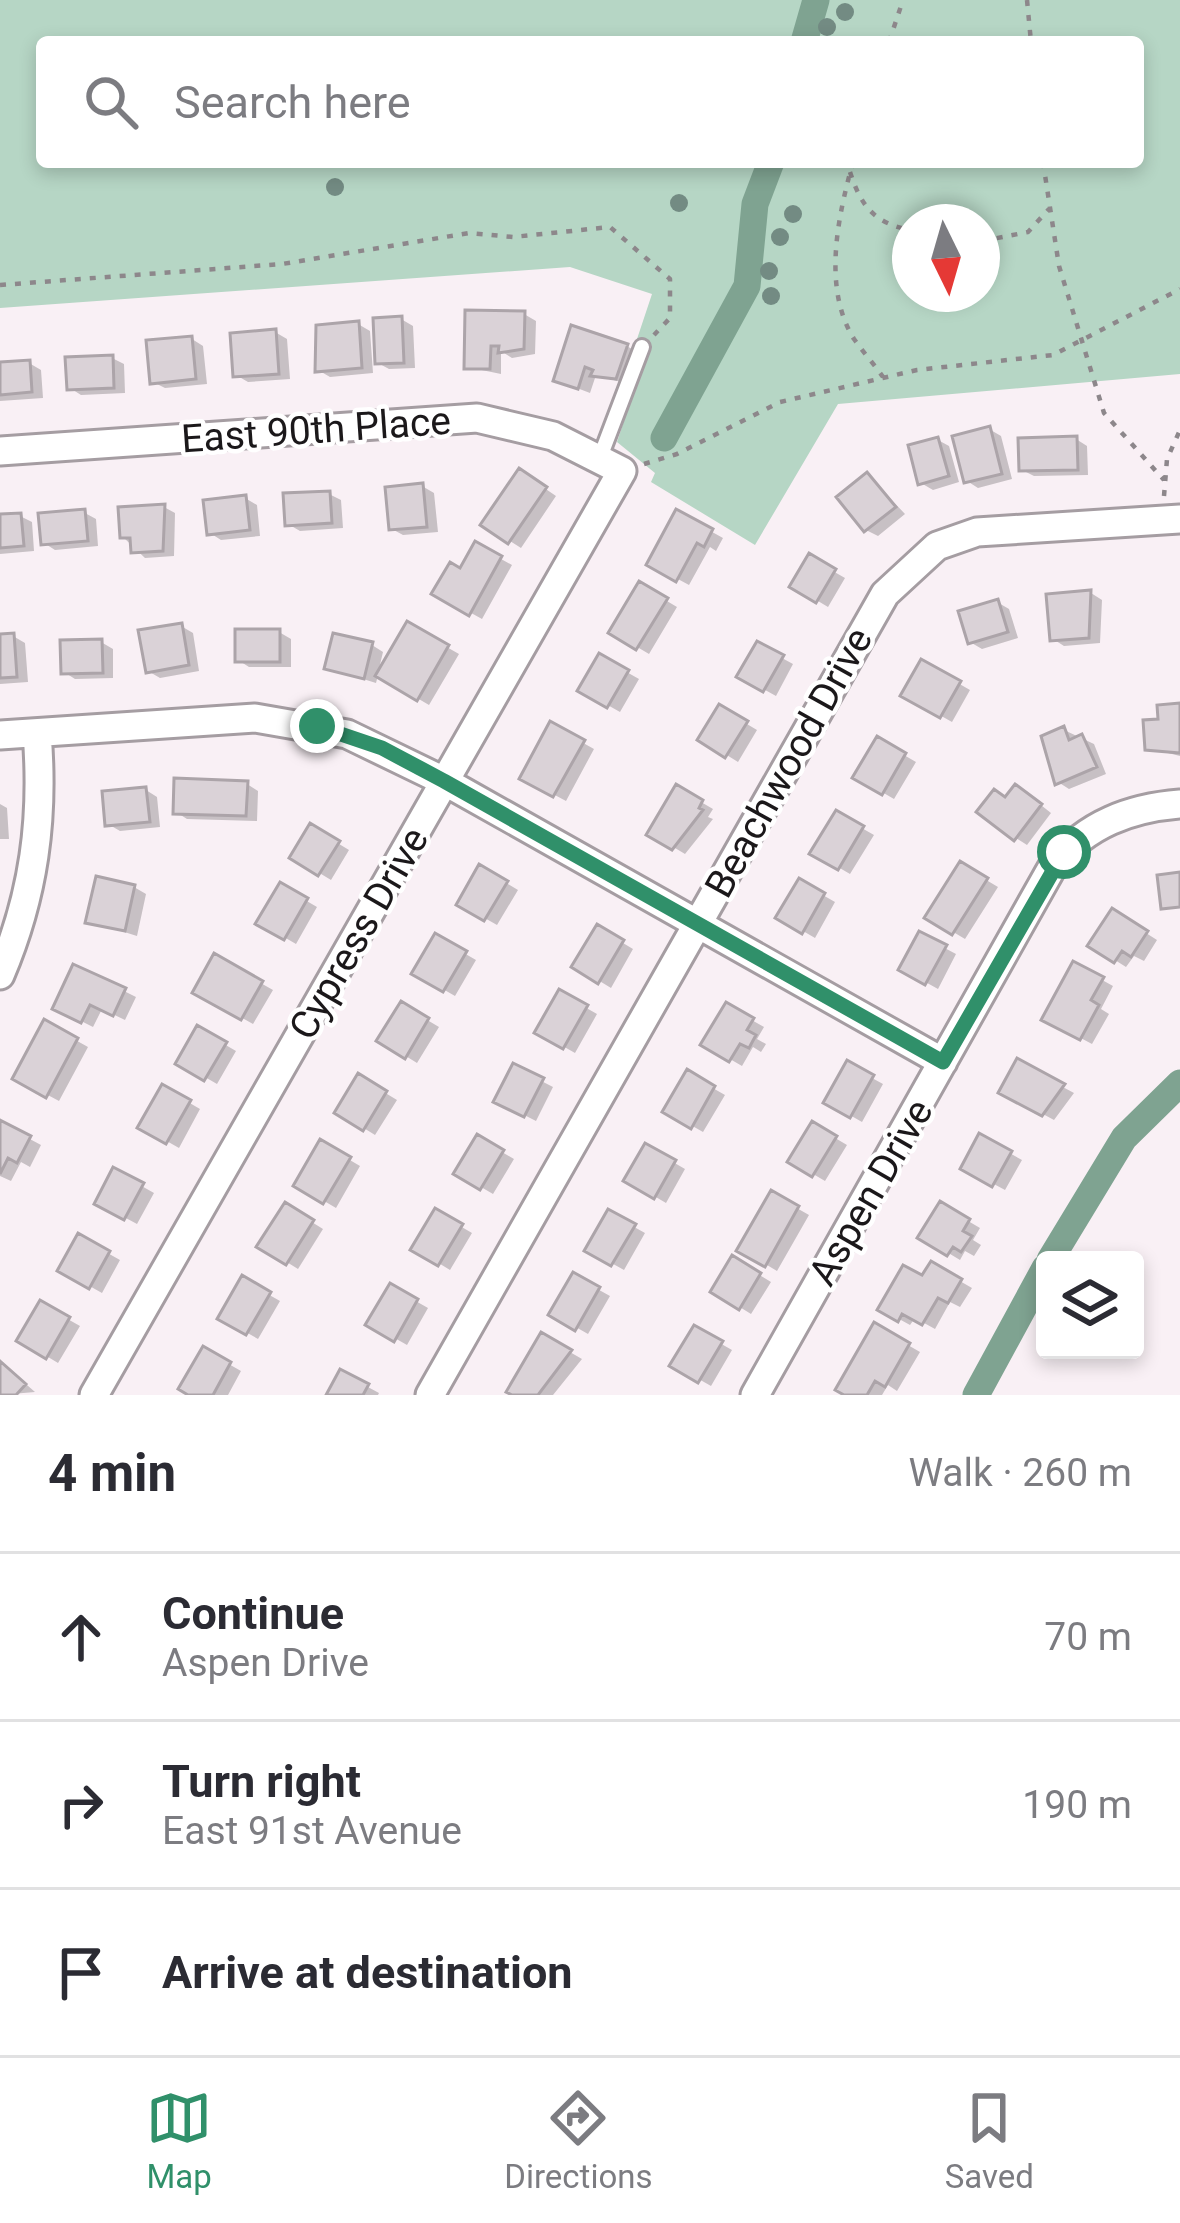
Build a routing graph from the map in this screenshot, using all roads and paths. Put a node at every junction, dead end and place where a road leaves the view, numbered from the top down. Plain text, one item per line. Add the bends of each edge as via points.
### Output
1 (903, 0) edge
2 (1027, 0) edge
3 (891, 36) edge
4 (1030, 36) edge
5 (851, 168) edge
6 (1044, 168) edge
7 (850, 172) junction
8 (1049, 209) junction
9 (892, 226) edge
10 (1000, 237) edge
11 (0, 285) edge
12 (1180, 290) edge
13 (1080, 342) junction
14 (641, 347) joint
15 (883, 377) junction
16 (1180, 430) edge
17 (0, 451) edge
18 (610, 465) junction
19 (1164, 480) junction
20 (1173, 520) edge
21 (37, 733) junction
22 (0, 735) edge
23 (444, 781) junction
24 (1180, 804) edge
25 (694, 926) junction
26 (0, 975) edge
27 (943, 1062) junction
28 (94, 1395) edge
29 (430, 1395) edge
30 (755, 1395) edge

1 - 3 path
2 - 4 path
5 - 7 path
6 - 8 path
7 - 9 path via 865,208
7 - 15 path via 838,290 852,336
8 - 10 path via 1028,232
8 - 13 path
11 - 14 path via 282,264 470,233 610,227 663,267 674,292 670,318
12 - 13 path
13 - 15 path via 1032,359
13 - 19 path via 1111,425
14 - 18 lane
15 - 18 path via 779,402 677,454
16 - 19 path
17 - 18 street, East 90th Place via 477,418 528,428
18 - 23 street, Cypress Drive
19 - 20 path
20 - 25 street, Beachwood Drive via 977,532 921,557 869,617
21 - 22 street
21 - 23 street via 286,720 347,734
21 - 26 street via 33,878
23 - 25 street
23 - 28 street, Cypress Drive
24 - 27 street, Aspen Drive via 1112,818 1064,852
25 - 27 street
25 - 29 street, Beachwood Drive
27 - 30 street, Aspen Drive

